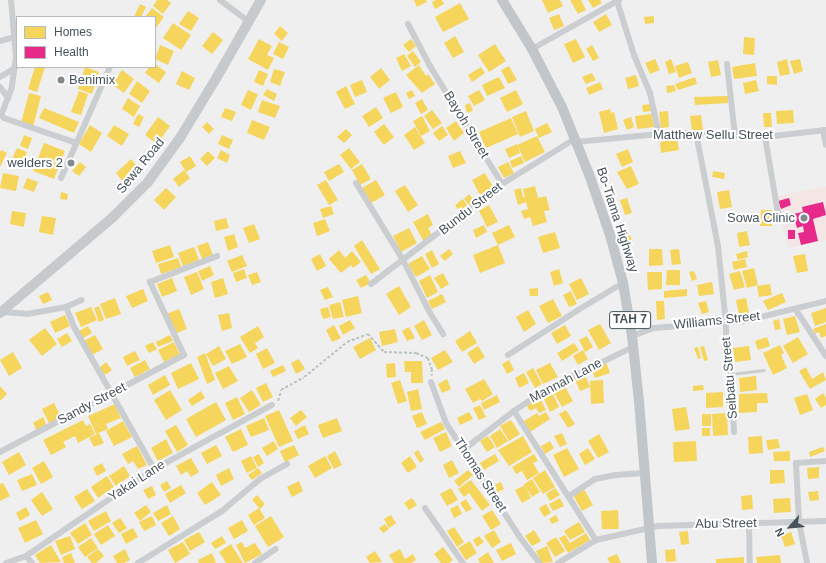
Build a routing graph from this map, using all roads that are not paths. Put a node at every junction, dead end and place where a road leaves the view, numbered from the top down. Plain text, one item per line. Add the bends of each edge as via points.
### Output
1 (11, 0) edge
2 (220, 0) edge
3 (261, 0) edge
4 (502, 0) edge
5 (618, 1) edge
6 (249, 22) junction
7 (408, 24) dead end
8 (14, 37) junction
9 (0, 41) edge
10 (532, 50) junction
11 (727, 64) dead end
12 (15, 68) junction
13 (110, 68) edge
14 (0, 77) edge
15 (0, 87) edge
16 (8, 98) junction
17 (1, 116) edge
18 (824, 130) edge
19 (696, 133) junction
20 (659, 134) junction
21 (735, 135) junction
22 (765, 136) junction
23 (576, 141) junction
24 (76, 143) junction
25 (826, 145) edge
26 (61, 178) dead end
27 (356, 183) dead end
28 (502, 184) junction
29 (778, 213) dead end
30 (217, 256) dead end
31 (403, 260) junction
32 (623, 283) junction
33 (371, 284) dead end
34 (82, 300) dead end
35 (826, 301) edge
36 (66, 307) junction
37 (796, 310) junction
38 (0, 313) edge
39 (726, 323) junction
40 (443, 334) dead end
41 (632, 336) junction
42 (634, 347) junction
43 (508, 355) dead end
44 (826, 356) edge
45 (764, 370) dead end
46 (732, 374) junction
47 (431, 382) road end
48 (111, 394) junction
49 (272, 405) road end
50 (514, 411) junction
51 (734, 432) dead end
52 (463, 450) junction
53 (0, 452) edge
54 (826, 461) edge
55 (286, 464) dead end
56 (154, 469) junction
57 (644, 473) junction
58 (569, 496) junction
59 (425, 508) dead end
60 (826, 520) edge
61 (799, 522) junction
62 (749, 524) junction
63 (650, 528) junction
64 (596, 540) junction
65 (276, 549) dead end
66 (26, 556) junction
67 (6, 563) edge
68 (32, 563) edge
69 (138, 563) edge
70 (255, 563) edge
71 (463, 563) edge
72 (539, 563) edge
73 (558, 563) edge
74 (652, 563) edge
75 (750, 563) edge
76 (808, 563) edge

1 - 8 street
2 - 6 street
3 - 6 main road, Sewa Road
4 - 10 highway, Bo-Tiama Highway / TAH 7
5 - 10 street
5 - 20 street via 634,55 650,93
6 - 38 main road, Sewa Road via 180,138 148,182 112,218
7 - 28 street, Bayoh Street via 430,66
8 - 9 street
8 - 12 street
10 - 23 highway, Bo-Tiama Highway / TAH 7 via 562,107
11 - 21 street
12 - 14 street
12 - 16 street
13 - 24 street
15 - 16 street
16 - 17 street
17 - 24 street
18 - 22 street, Matthew Sellu Street
18 - 25 street
19 - 20 street, Matthew Sellu Street
19 - 21 street, Matthew Sellu Street
19 - 39 street, Seibatu Street via 718,246
20 - 23 street, Matthew Sellu Street
21 - 22 street, Matthew Sellu Street
22 - 29 street
23 - 28 street, Bundu Street
23 - 32 highway, Bo-Tiama Highway / TAH 7 via 610,235
24 - 26 street
27 - 31 street
28 - 31 street, Bundu Street
30 - 48 street, Sandy Street via 150,282 184,355
31 - 33 street, Bundu Street
31 - 40 street
32 - 41 highway, Bo-Tiama Highway / TAH 7
32 - 43 street
34 - 36 street
35 - 37 street, Williams Street
36 - 38 street via 27,314
36 - 48 street via 74,327
37 - 39 street, Williams Street
37 - 44 street
39 - 41 street, Williams Street via 654,328
39 - 46 street, Seibatu Street via 726,343
41 - 42 highway, Bo-Tiama Highway / TAH 7
42 - 50 street, Mannah Lane via 550,387
42 - 57 highway, Bo-Tiama Highway / TAH 7
45 - 46 lane
46 - 51 street, Seibatu Street
47 - 52 street, Thomas Street via 446,423
48 - 53 street, Sandy Street
48 - 56 street
49 - 56 street, Yakai Lane
50 - 52 street, Mannah Lane
50 - 58 street
52 - 72 street, Thomas Street
54 - 61 street via 796,463
55 - 69 street via 260,479 222,511
56 - 66 street, Yakai Lane
57 - 58 street via 595,479
57 - 63 highway, Bo-Tiama Highway / TAH 7
58 - 64 street
59 - 71 street
60 - 61 street, Abu Street
61 - 62 street, Abu Street
61 - 76 street
62 - 63 street, Abu Street via 719,523
62 - 75 street
63 - 64 street
63 - 74 highway, Bo-Tiama Highway / TAH 7
64 - 73 street
65 - 70 street
66 - 67 street, Yakai Lane
66 - 68 street

